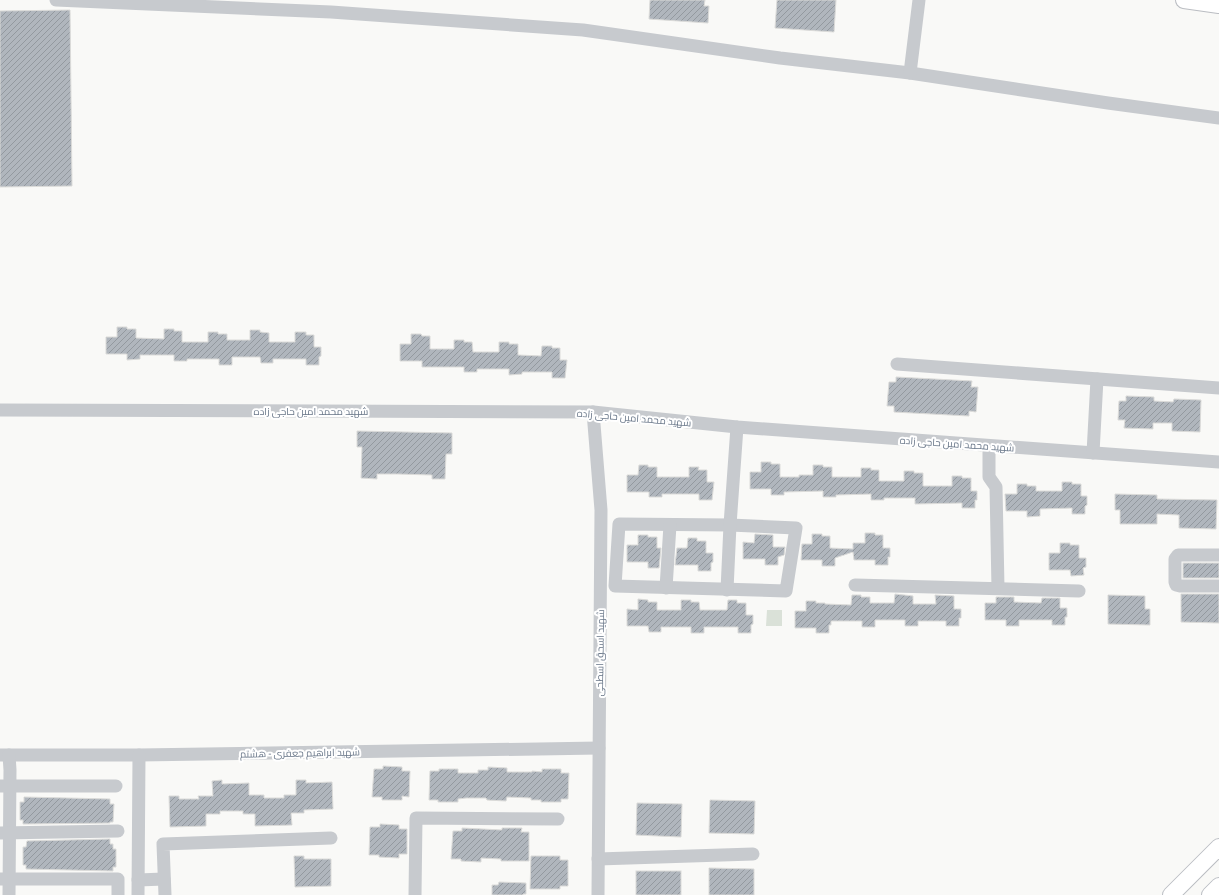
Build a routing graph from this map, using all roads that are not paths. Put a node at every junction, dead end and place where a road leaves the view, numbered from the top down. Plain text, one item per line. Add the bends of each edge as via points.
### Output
1 (56, 0) edge
2 (919, 0) edge
3 (1184, 0) edge
4 (1219, 5) edge
5 (910, 74) junction
6 (1219, 118) edge
7 (897, 364) dead end
8 (1097, 379) junction
9 (1219, 388) edge
10 (0, 410) edge
11 (593, 412) junction
12 (737, 427) junction
13 (989, 446) junction
14 (1093, 453) junction
15 (1219, 462) edge
16 (670, 525) junction
17 (730, 525) junction
18 (1219, 554) edge
19 (855, 585) dead end
20 (1219, 586) edge
21 (666, 588) junction
22 (998, 588) junction
23 (727, 590) junction
24 (1078, 592) dead end
25 (599, 748) junction
26 (4, 755) edge
27 (139, 755) junction
28 (5, 786) edge
29 (116, 786) dead end
30 (558, 818) dead end
31 (118, 831) dead end
32 (5, 833) edge
33 (332, 838) dead end
34 (1219, 847) edge
35 (753, 854) dead end
36 (598, 859) junction
37 (5, 879) edge
38 (164, 879) junction
39 (138, 880) junction
40 (1219, 886) edge
41 (9, 895) edge
42 (118, 895) edge
43 (138, 895) edge
44 (165, 895) edge
45 (415, 895) edge
46 (598, 895) edge
47 (1171, 895) edge
48 (1210, 895) edge

1 - 5 street via 331,12 583,30
2 - 5 street
3 - 4 main road
5 - 6 street
7 - 8 street
8 - 9 street
8 - 14 street
10 - 11 street, شهید محمد امین حاجی زاده
11 - 12 street, شهید محمد امین حاجی زاده
11 - 25 street, شهید اسحق اسطحی via 601,510
12 - 13 street, شهید محمد امین حاجی زاده
12 - 17 street
13 - 14 street, شهید محمد امین حاجی زاده
13 - 22 street via 989,477 996,487
14 - 15 street, شهید محمد امین حاجی زاده
16 - 17 street
16 - 21 street
16 - 21 street via 619,524 615,586
17 - 23 street
17 - 23 street via 796,528 786,591
18 - 20 street via 1176,556 1175,582 1180,586
19 - 22 street
21 - 23 street
22 - 24 street
25 - 27 street, شهید ابراهیم جعفری - هشتم
25 - 36 street, شهید اسحق اسطحی
26 - 27 street, شهید ابراهیم جعفری - هشتم
26 - 28 street
27 - 39 street
28 - 29 street
28 - 32 street
30 - 45 street via 416,818
31 - 32 street
32 - 37 street
33 - 38 street via 163,844
34 - 47 main road
35 - 36 street
36 - 46 street, شهید اسحق اسطحی
37 - 41 street
37 - 42 street via 118,879
38 - 39 street
38 - 44 street
39 - 43 street
40 - 48 main road

